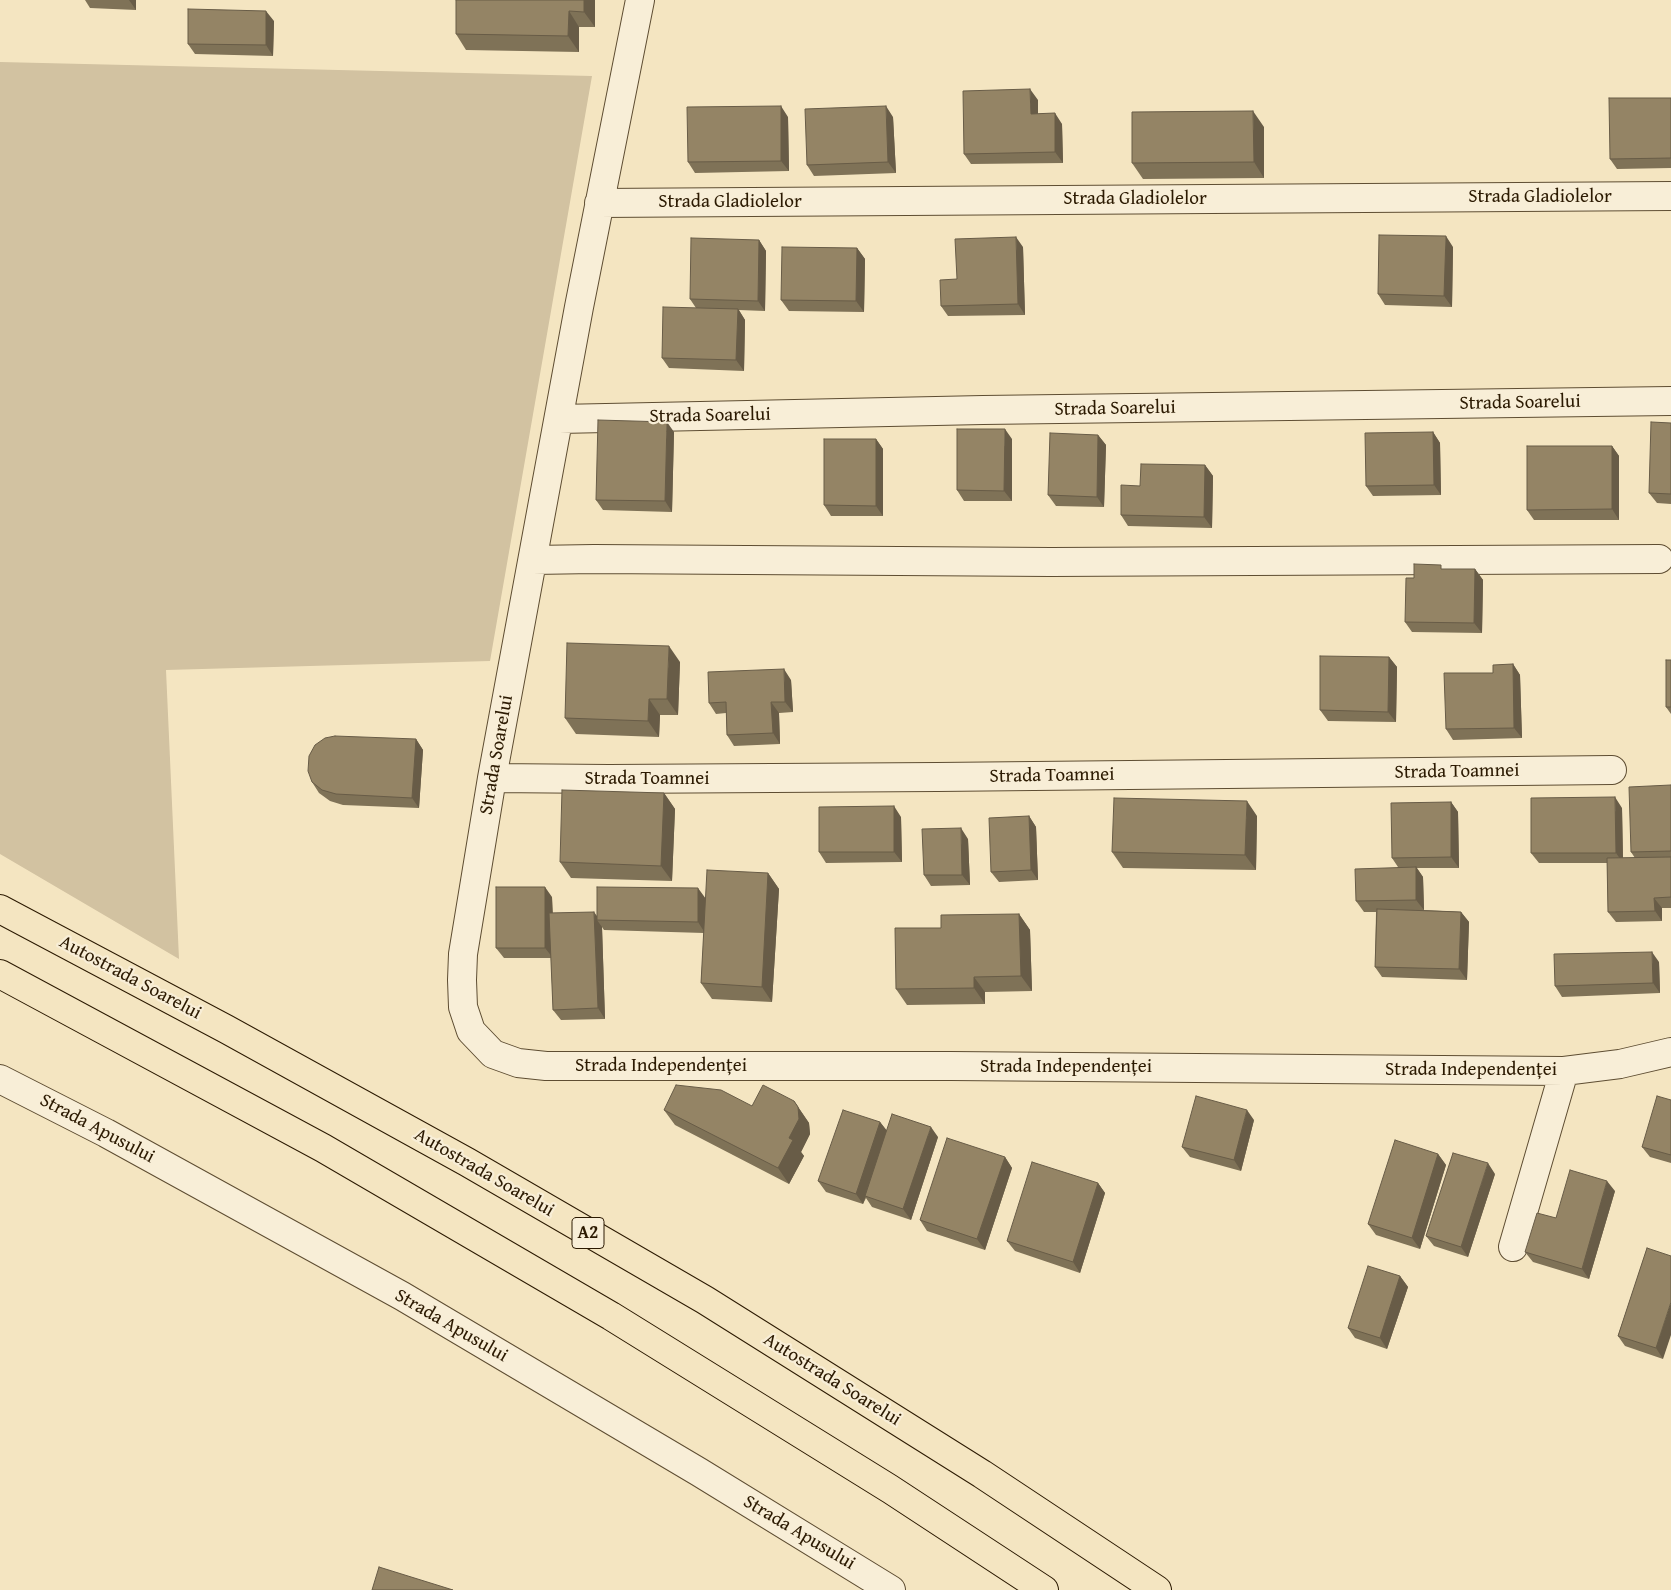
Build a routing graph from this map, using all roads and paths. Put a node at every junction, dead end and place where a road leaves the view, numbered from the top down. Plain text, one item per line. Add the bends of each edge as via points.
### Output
1 (640, 0) edge
2 (1671, 196) edge
3 (599, 203) junction
4 (1671, 401) edge
5 (559, 419) junction
6 (1659, 559) dead end
7 (533, 560) junction
8 (1612, 770) dead end
9 (492, 778) junction
10 (0, 909) edge
11 (0, 974) edge
12 (471, 1031) joint
13 (1671, 1052) edge
14 (1564, 1071) junction
15 (0, 1079) edge
16 (1513, 1247) dead end
17 (891, 1590) edge
18 (1044, 1590) edge
19 (1157, 1590) edge

1 - 3 street, Strada Soarelui
2 - 3 street, Strada Gladiolelor
3 - 5 street, Strada Soarelui
4 - 5 street, Strada Soarelui
5 - 7 street, Strada Soarelui
6 - 7 street
7 - 9 street, Strada Soarelui
8 - 9 street, Strada Toamnei
9 - 12 street, Strada Soarelui via 463,954 463,1007
10 - 19 highway, Autostrada Soarelui / A2 via 467,1162 705,1300 982,1474
11 - 18 highway via 323,1148 611,1316 890,1489
12 - 14 street, Strada Independenței via 493,1054 518,1063 546,1066
13 - 14 street, Strada Independenței via 1620,1064
14 - 16 street
15 - 17 street, Strada Apusului via 106,1133 402,1296

